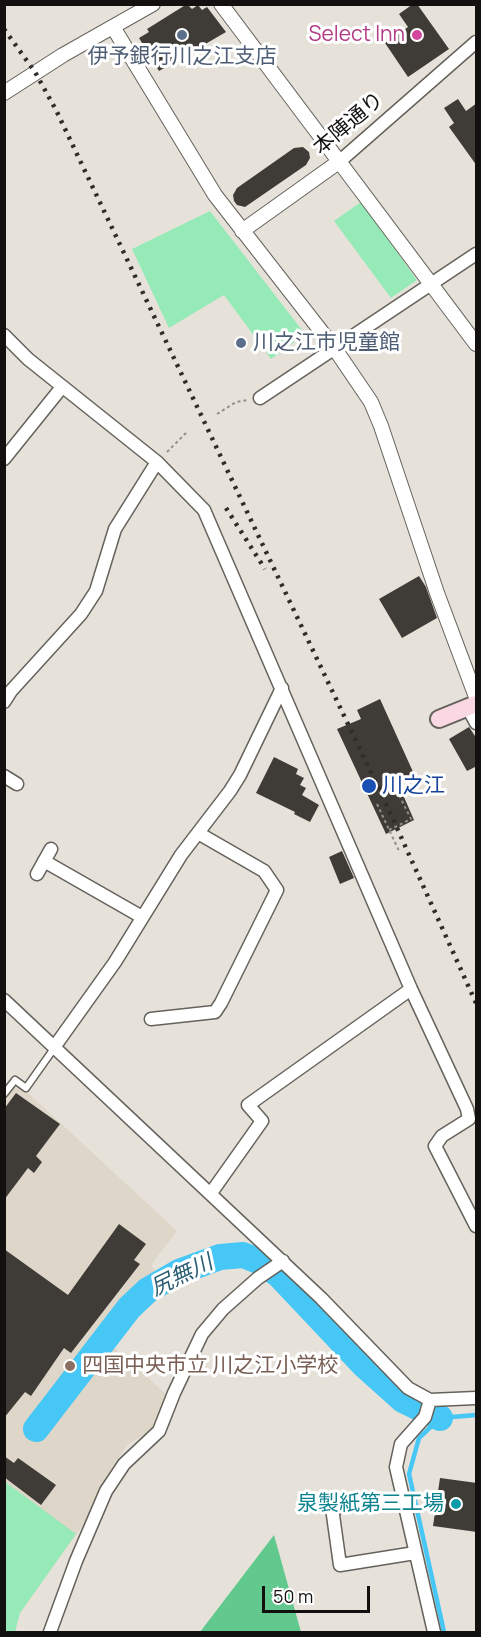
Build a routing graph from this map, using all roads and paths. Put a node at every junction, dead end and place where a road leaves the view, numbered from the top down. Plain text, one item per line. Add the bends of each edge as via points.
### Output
1 (153, 4) edge
2 (221, 4) edge
3 (113, 27) junction
4 (477, 42) edge
5 (4, 93) edge
6 (340, 161) junction
7 (242, 231) junction
8 (477, 254) edge
9 (431, 285) junction
10 (4, 335) edge
11 (477, 344) edge
12 (334, 350) junction
13 (62, 387) junction
14 (260, 398) joint
15 (217, 414) dead end
16 (186, 433) dead end
17 (4, 459) edge
18 (157, 462) junction
19 (282, 688) junction
20 (4, 702) edge
21 (474, 703) edge
22 (439, 719) dead end
23 (477, 723) edge
24 (4, 776) edge
25 (17, 784) dead end
26 (398, 793) dead end
27 (377, 804) dead end
28 (389, 830) junction
29 (198, 833) junction
30 (51, 849) dead end
31 (400, 853) dead end
32 (44, 861) junction
33 (37, 874) dead end
34 (142, 917) junction
35 (411, 989) junction
36 (4, 1000) edge
37 (150, 1019) dead end
38 (55, 1046) junction
39 (4, 1094) edge
40 (211, 1193) junction
41 (477, 1227) edge
42 (282, 1261) junction
43 (477, 1398) edge
44 (430, 1400) junction
45 (402, 1500) junction
46 (415, 1553) junction
47 (50, 1632) edge
48 (434, 1632) edge

1 - 3 street
2 - 6 street
3 - 5 street
3 - 7 street via 215,195
4 - 6 street, 本陣通り
6 - 7 street, 本陣通り
6 - 9 street
7 - 12 street
8 - 9 street
9 - 11 street
9 - 12 street
10 - 13 street
12 - 14 street
12 - 21 street via 370,402 381,426
13 - 17 street
13 - 18 street
14 - 15 path via 236,402
16 - 18 path
18 - 19 street via 204,510
18 - 20 street via 115,529 96,591 81,614
19 - 29 street via 240,775
19 - 35 street
21 - 22 main road
21 - 23 street
24 - 25 street
26 - 28 path via 411,819
27 - 28 path
28 - 31 path
29 - 34 street
29 - 37 street via 264,871 277,890 215,1012
30 - 32 street
32 - 33 street
32 - 34 street
34 - 38 street
35 - 40 street via 248,1105 262,1121
35 - 41 street via 467,1109 469,1119 442,1136 435,1146
36 - 38 street
38 - 39 lane via 26,1088 15,1080
38 - 40 street
40 - 42 street
42 - 44 street via 395,1376
42 - 47 street via 223,1309 202,1334 159,1431 124,1464 106,1491
43 - 44 street
44 - 45 street via 425,1417 401,1444 396,1467
45 - 46 street
45 - 46 street via 332,1508 340,1565
46 - 48 street

